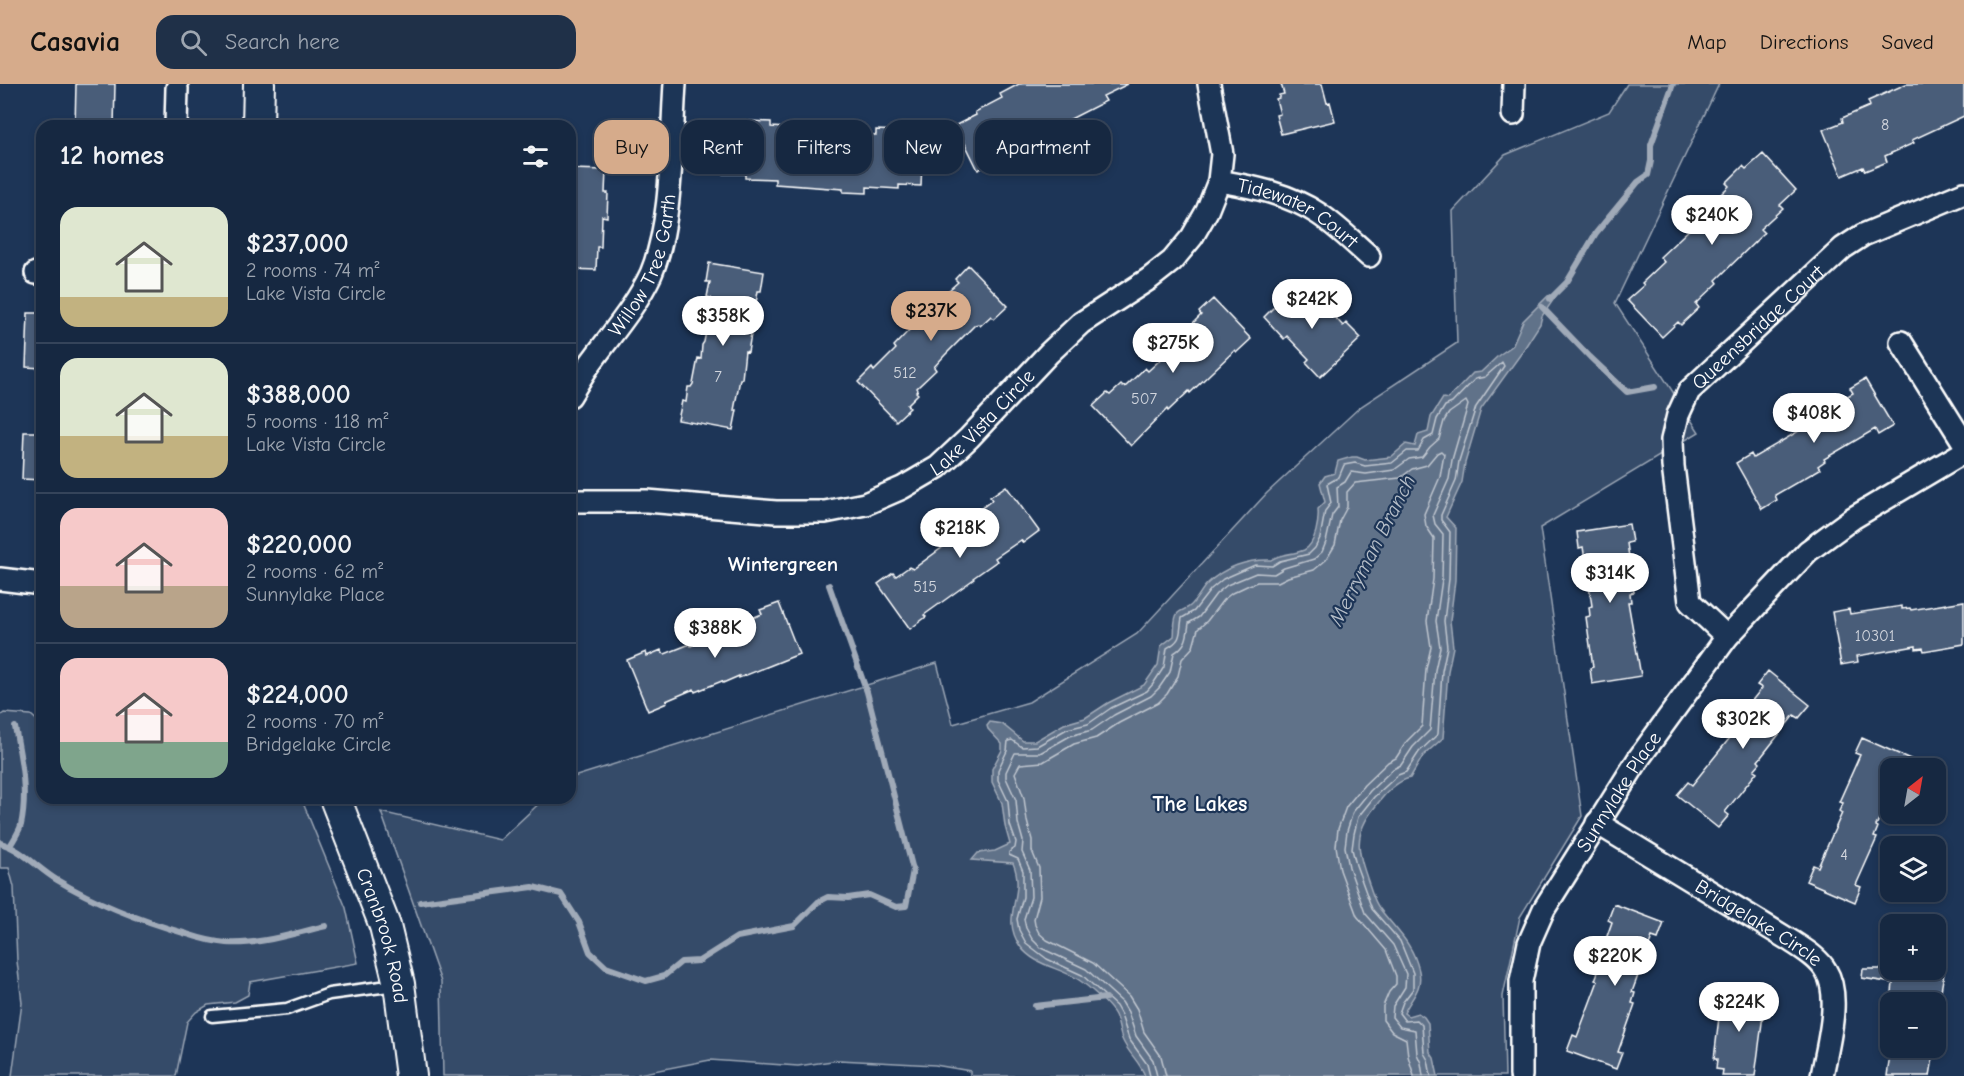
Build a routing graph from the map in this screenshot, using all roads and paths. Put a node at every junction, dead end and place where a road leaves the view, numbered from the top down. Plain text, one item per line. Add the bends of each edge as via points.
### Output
1 (259, 84) edge
2 (675, 84) edge
3 (1209, 84) edge
4 (1514, 84) edge
5 (177, 88) dead end
6 (1513, 114) dead end
7 (176, 120) edge
8 (258, 120) edge
9 (1219, 181) junction
10 (1964, 192) edge
11 (1369, 256) dead end
12 (1901, 342) dead end
13 (576, 386) edge
14 (1964, 443) edge
15 (1964, 452) edge
16 (576, 501) edge
17 (0, 579) edge
18 (36, 583) edge
19 (1727, 637) junction
20 (337, 804) edge
21 (1597, 823) junction
22 (399, 984) junction
23 (212, 1016) dead end
24 (411, 1076) edge
25 (1521, 1076) edge
26 (1822, 1076) edge

1 - 8 street
2 - 13 street, Willow Tree Garth via 662,241 634,306
3 - 9 street, Lake Vista Circle via 1222,154
4 - 6 street
5 - 7 street
9 - 11 street, Tidewater Court via 1260,188 1290,199 1319,214
9 - 16 street, Lake Vista Circle via 1192,237 1172,261 1081,323 938,467 902,488 865,504 825,512 776,512 647,501
10 - 19 street, Queensbridge Court via 1863,235 1843,248 1689,391 1672,440 1690,602
12 - 14 street
15 - 19 street, Sunnylake Place via 1852,518 1808,551
17 - 18 street
19 - 21 street, Sunnylake Place
20 - 22 street, Cranbrook Road via 385,926
21 - 25 street, Sunnylake Place via 1544,909 1529,943 1521,981
21 - 26 street, Bridgelake Circle via 1791,941 1826,970 1833,1005
22 - 23 lane via 329,994 287,1009
22 - 24 street, Cranbrook Road

